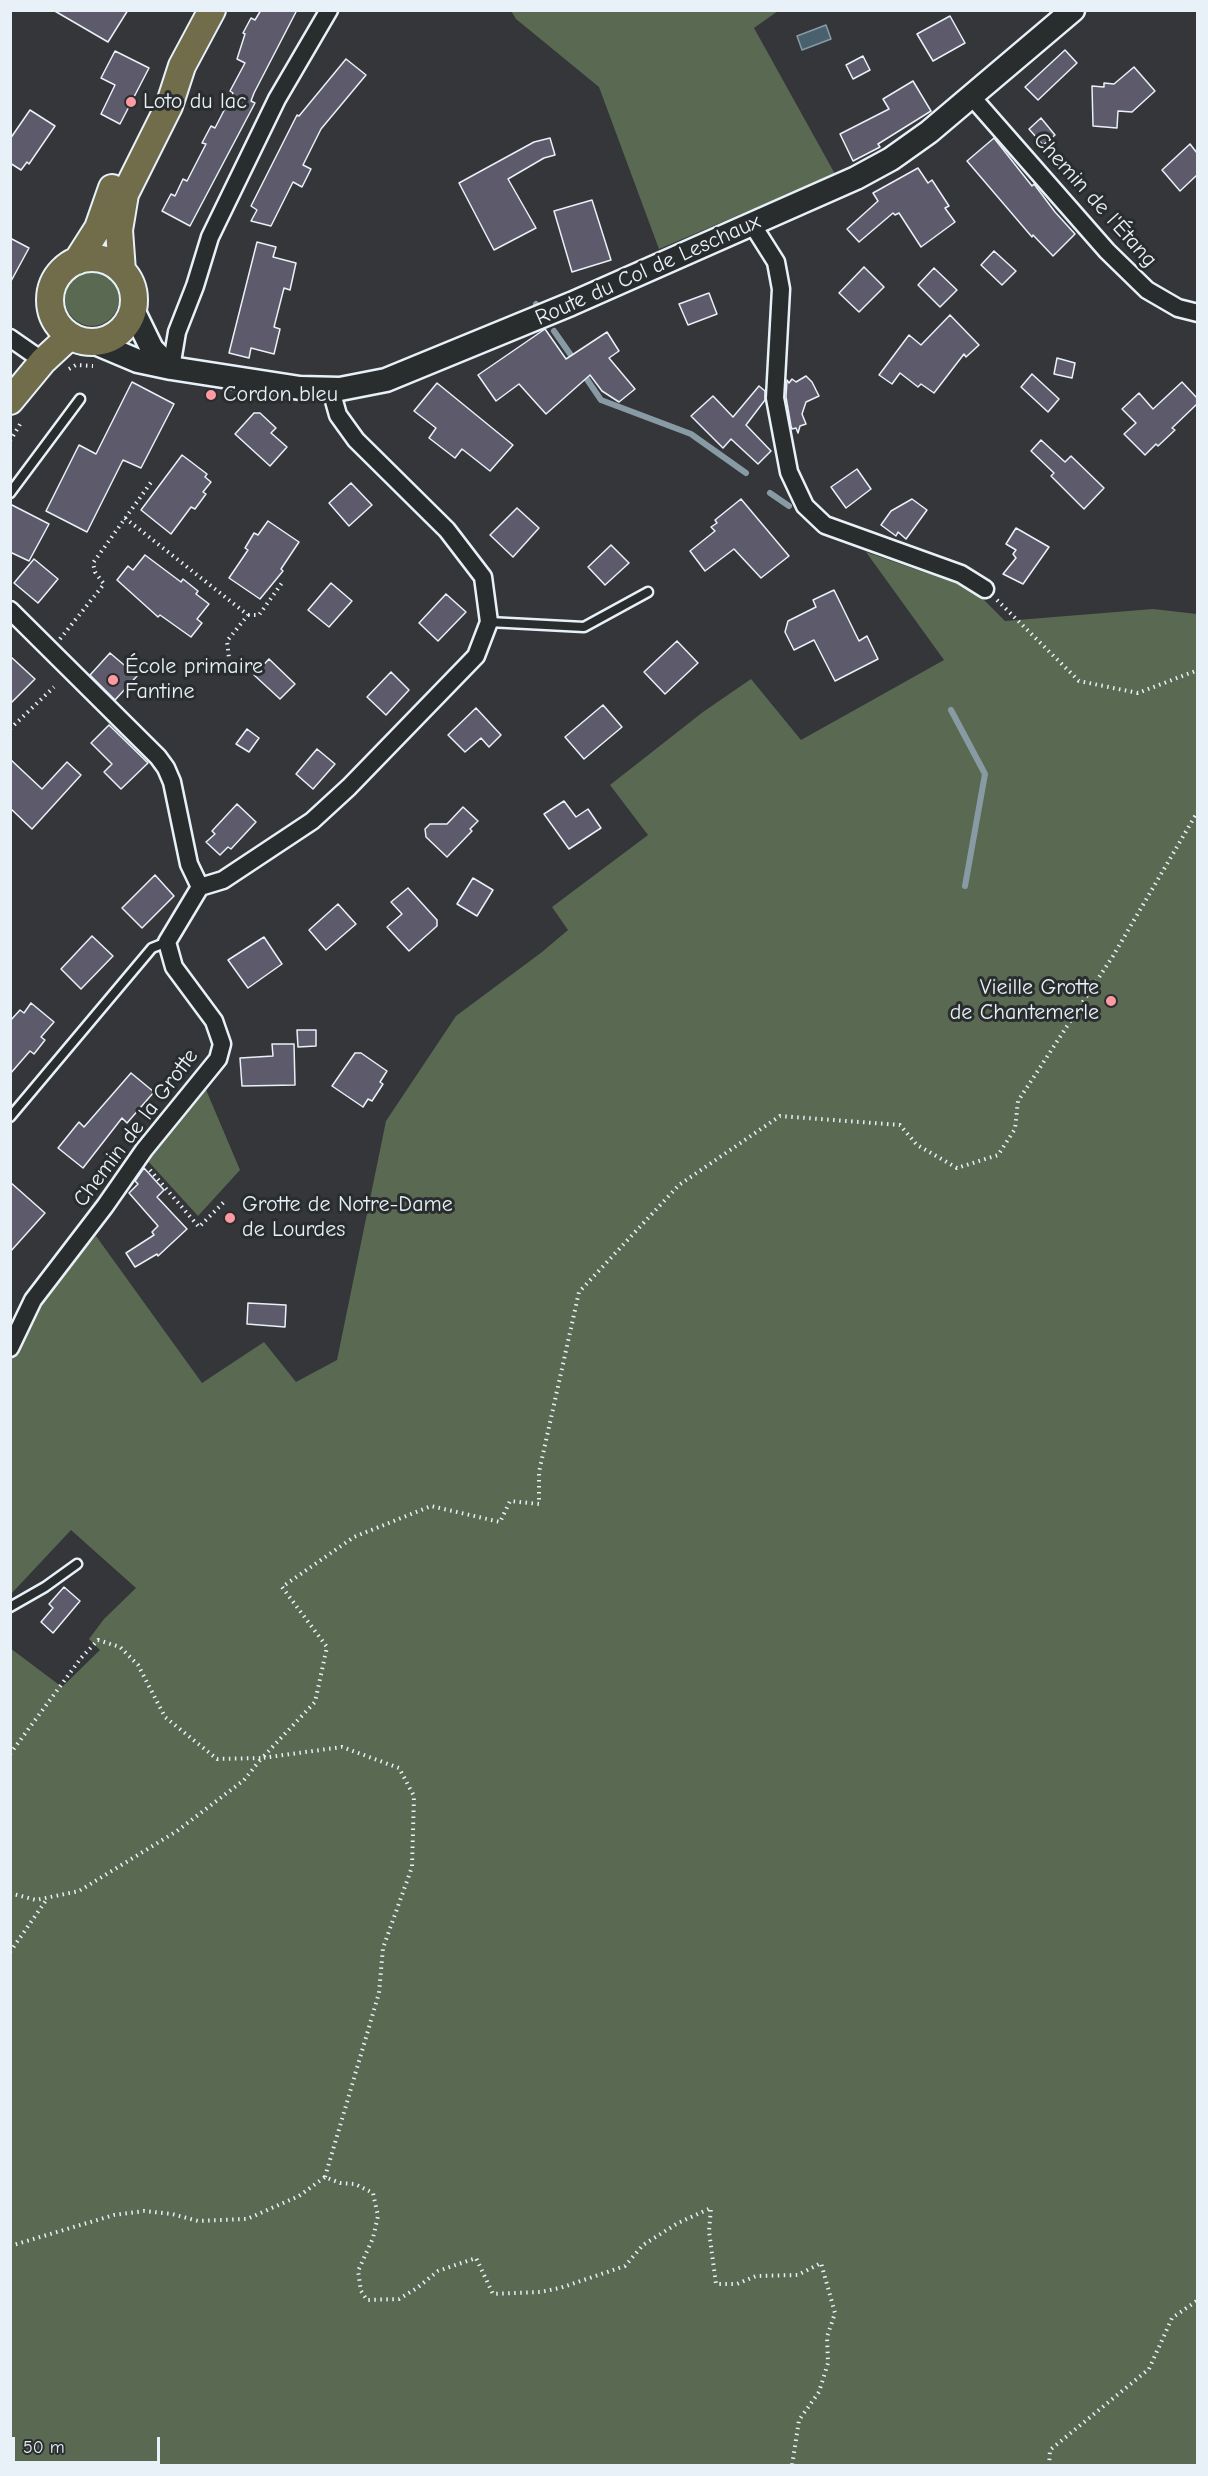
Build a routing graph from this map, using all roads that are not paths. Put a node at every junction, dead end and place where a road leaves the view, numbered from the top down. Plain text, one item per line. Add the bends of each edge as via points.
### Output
1 (212, 10) edge
2 (329, 10) edge
3 (1073, 10) edge
4 (182, 66) junction
5 (972, 97) junction
6 (752, 225) junction
7 (77, 261) junction
8 (122, 271) junction
9 (133, 310) junction
10 (1197, 313) edge
11 (10, 338) edge
12 (87, 348) junction
13 (44, 361) junction
14 (171, 368) junction
15 (331, 390) junction
16 (80, 399) dead end
17 (16, 410) edge
18 (10, 493) edge
19 (985, 589) road end
20 (648, 592) dead end
21 (10, 610) edge
22 (489, 622) junction
23 (200, 887) junction
24 (167, 942) junction
25 (10, 1117) edge
26 (10, 1348) edge
27 (77, 1564) dead end
28 (10, 1607) edge

1 - 4 main road
2 - 14 street via 277,99 210,237 177,332
3 - 5 main road, Route du Col de Leschaux
4 - 7 main road via 152,106 120,168 98,228
4 - 8 main road via 170,106 123,201 119,237
5 - 6 main road, Route du Col de Leschaux via 891,159
5 - 10 street, Chemin de l'Étang via 1147,290 1178,308
6 - 15 main road, Route du Col de Leschaux via 425,365 386,380
6 - 19 street via 776,262 781,289 775,398 789,471 805,506 825,525 961,574
7 - 8 main road via 101,259
7 - 12 main road via 58,276 51,292 51,309 58,324
8 - 9 main road via 131,285
9 - 12 main road via 119,333
9 - 14 main road via 152,349
11 - 13 street
12 - 13 main road
12 - 14 main road, Route du Col de Leschaux
13 - 17 main road
14 - 15 main road, Route du Col de Leschaux
15 - 22 street via 338,415 356,441 447,530 483,577
16 - 18 lane
20 - 22 lane via 584,627
21 - 23 street via 166,768 189,864
22 - 23 street via 476,656 312,821 223,880
23 - 24 street
24 - 25 lane via 152,948
24 - 26 street, Chemin de la Grotte via 174,967 214,1021 222,1044 218,1059 33,1299
27 - 28 lane

